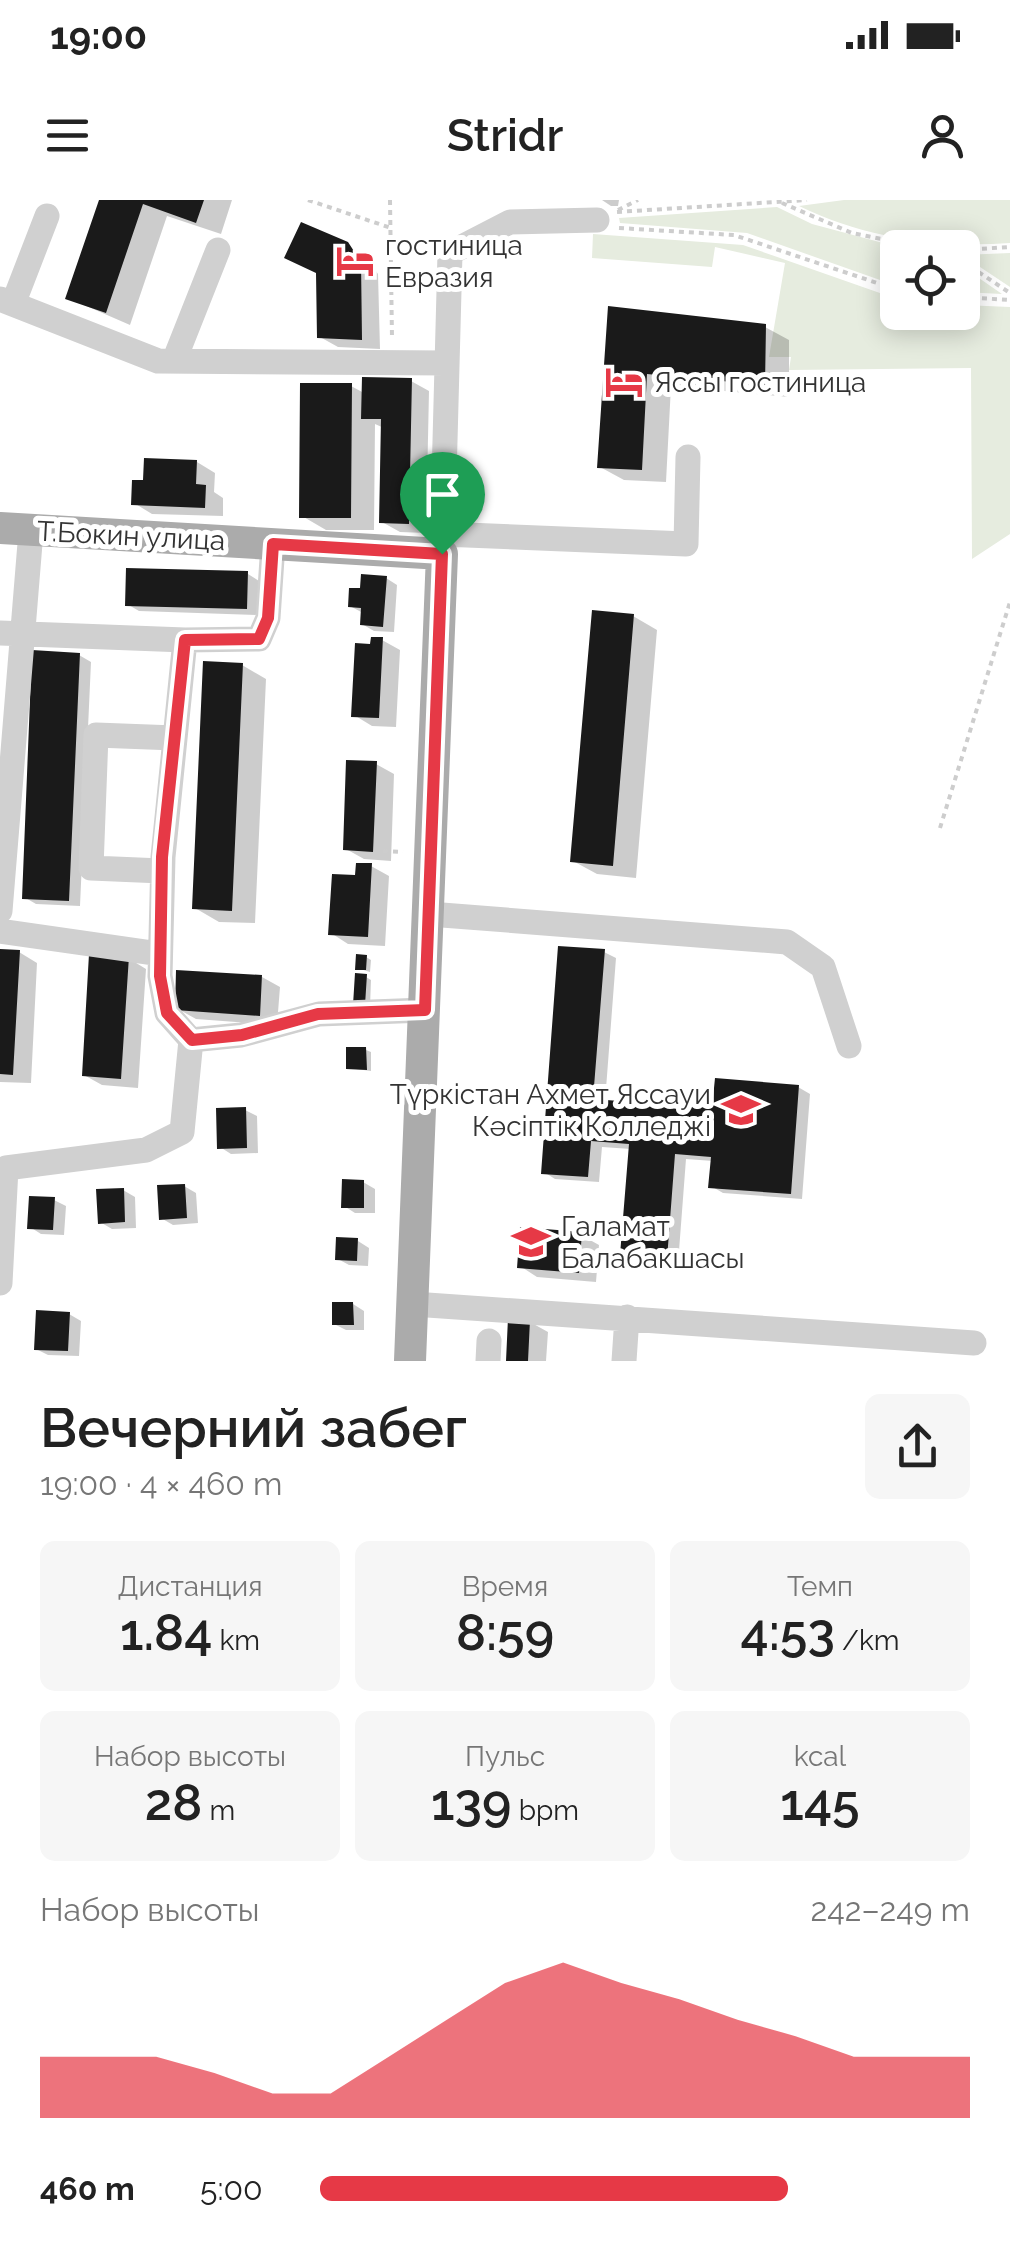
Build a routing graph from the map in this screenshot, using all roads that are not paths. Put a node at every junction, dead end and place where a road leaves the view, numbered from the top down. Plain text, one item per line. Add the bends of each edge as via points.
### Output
1 (48, 216) dead end
2 (597, 220) road end
3 (218, 250) dead end
4 (6, 301) edge
5 (174, 361) junction
6 (447, 363) junction
7 (688, 457) dead end
8 (16, 529) edge
9 (273, 544) junction
10 (442, 544) junction
11 (10, 634) edge
12 (185, 640) junction
13 (175, 738) junction
14 (162, 871) junction
15 (0, 911) edge
16 (429, 914) junction
17 (0, 931) edge
18 (160, 954) junction
19 (425, 1010) junction
20 (192, 1040) junction
21 (849, 1046) dead end
22 (3, 1165) edge
23 (0, 1283) edge
24 (412, 1304) junction
25 (627, 1318) junction
26 (974, 1344) dead end
27 (410, 1361) edge
28 (624, 1361) edge

1 - 4 street
2 - 6 street via 510,222 450,253
3 - 5 street
4 - 5 street via 158,361
5 - 6 street
6 - 10 street
7 - 10 street via 686,544
8 - 9 main road, Т.Бокин улица
8 - 11 street
9 - 10 main road, Т.Бокин улица
9 - 12 street via 268,618 259,639
10 - 16 main road
11 - 12 street
11 - 15 street
12 - 13 street
13 - 14 street
13 - 14 street via 96,734 91,868
14 - 18 street
16 - 19 main road
16 - 21 street via 787,942 823,967
17 - 18 street
18 - 20 street via 167,1013
19 - 20 street via 318,1014 242,1035
19 - 24 main road
20 - 22 street via 182,1132 146,1150
22 - 23 street
24 - 25 street
24 - 27 main road
25 - 26 street
25 - 28 street

